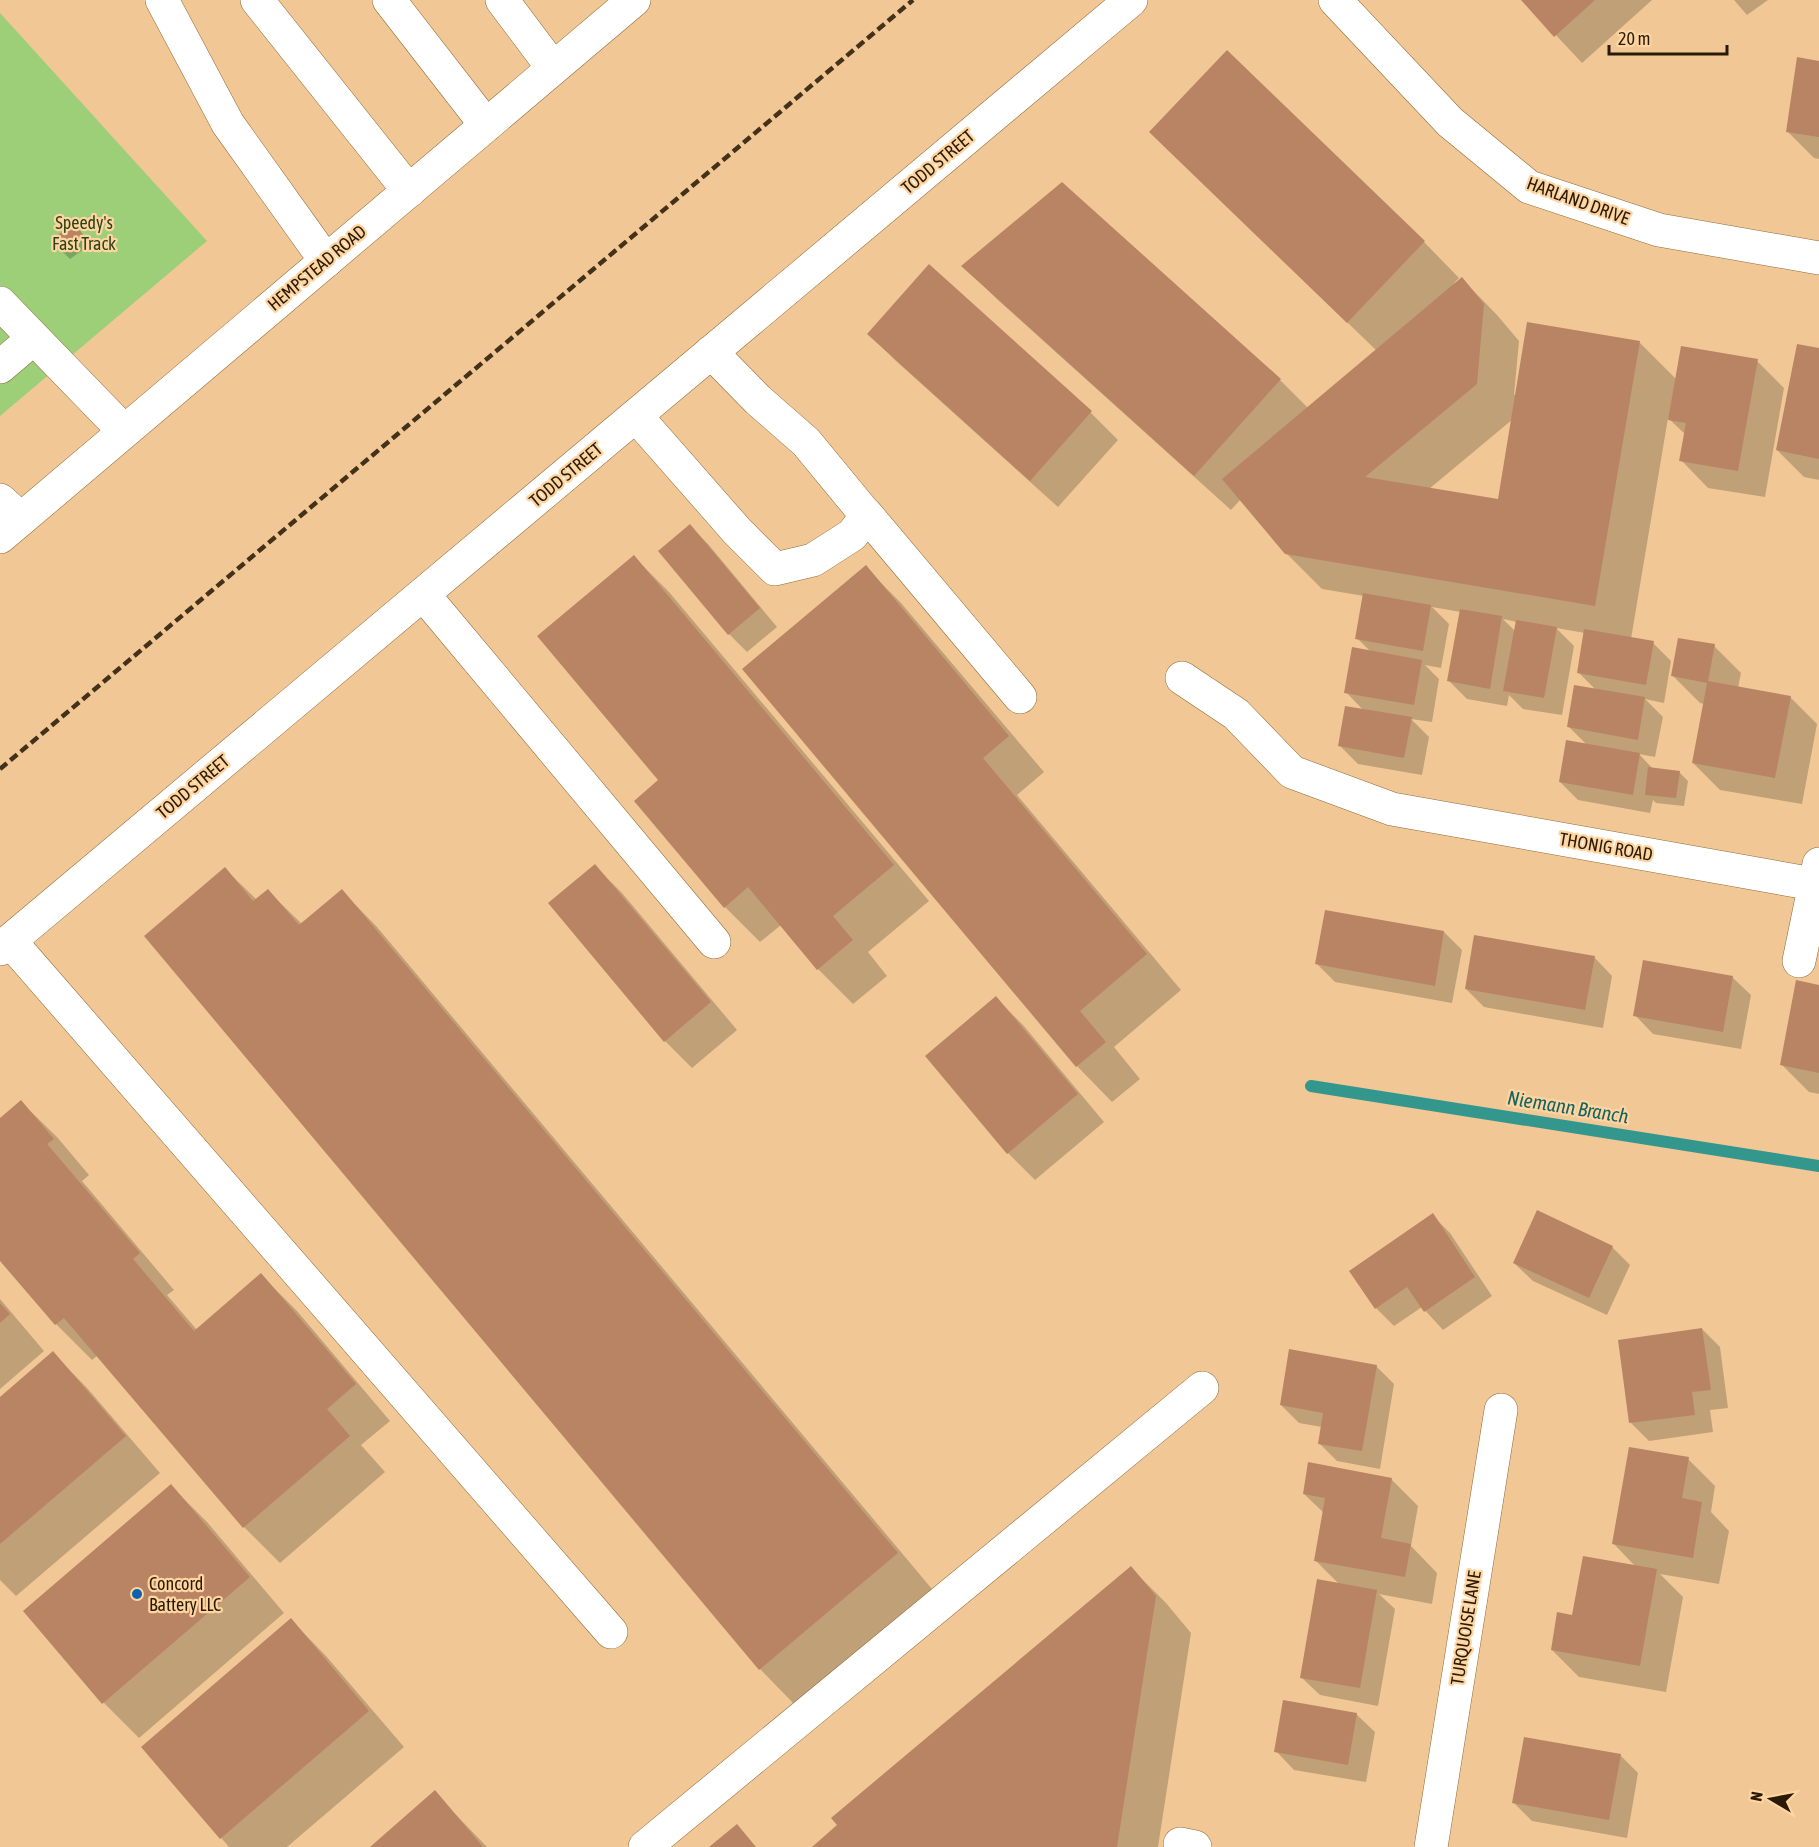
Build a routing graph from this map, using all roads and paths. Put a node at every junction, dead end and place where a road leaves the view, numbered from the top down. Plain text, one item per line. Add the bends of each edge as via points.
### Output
1 (162, 0) edge
2 (256, 0) edge
3 (389, 0) edge
4 (502, 0) edge
5 (634, 0) edge
6 (1131, 0) edge
7 (1335, 0) edge
8 (553, 68) junction
9 (486, 125) junction
10 (409, 191) junction
11 (1819, 258) edge
12 (326, 261) junction
13 (0, 303) edge
14 (34, 338) junction
15 (711, 352) junction
16 (0, 367) edge
17 (636, 416) junction
18 (124, 432) junction
19 (866, 514) junction
20 (7, 519) edge
21 (423, 594) junction
22 (1182, 678) dead end
23 (1020, 697) dead end
24 (1818, 878) edge
25 (714, 942) dead end
26 (5, 945) edge
27 (1799, 960) dead end
28 (1202, 1388) dead end
29 (1501, 1410) dead end
30 (611, 1632) dead end
31 (645, 1847) edge
32 (1431, 1847) edge

1 - 12 street via 228,124
2 - 10 street
3 - 9 street
4 - 8 street
5 - 8 street, HEMPSTEAD ROAD
6 - 15 street, TODD STREET
7 - 11 street, HARLAND DRIVE via 1450,122 1528,187 1659,230
8 - 9 street, HEMPSTEAD ROAD
9 - 10 street, HEMPSTEAD ROAD
10 - 12 street, HEMPSTEAD ROAD
12 - 18 street, HEMPSTEAD ROAD
13 - 14 street
14 - 16 street
14 - 18 street
15 - 17 street, TODD STREET
15 - 19 street via 806,442
17 - 19 street via 775,569 813,561 852,535
17 - 21 street, TODD STREET
18 - 20 street, HEMPSTEAD ROAD
19 - 23 street
21 - 25 street
21 - 26 street, TODD STREET
22 - 24 street, THONIG ROAD via 1236,714 1292,772 1392,809
24 - 27 street
26 - 30 street
28 - 31 street
29 - 32 street, TURQUOISE LANE

